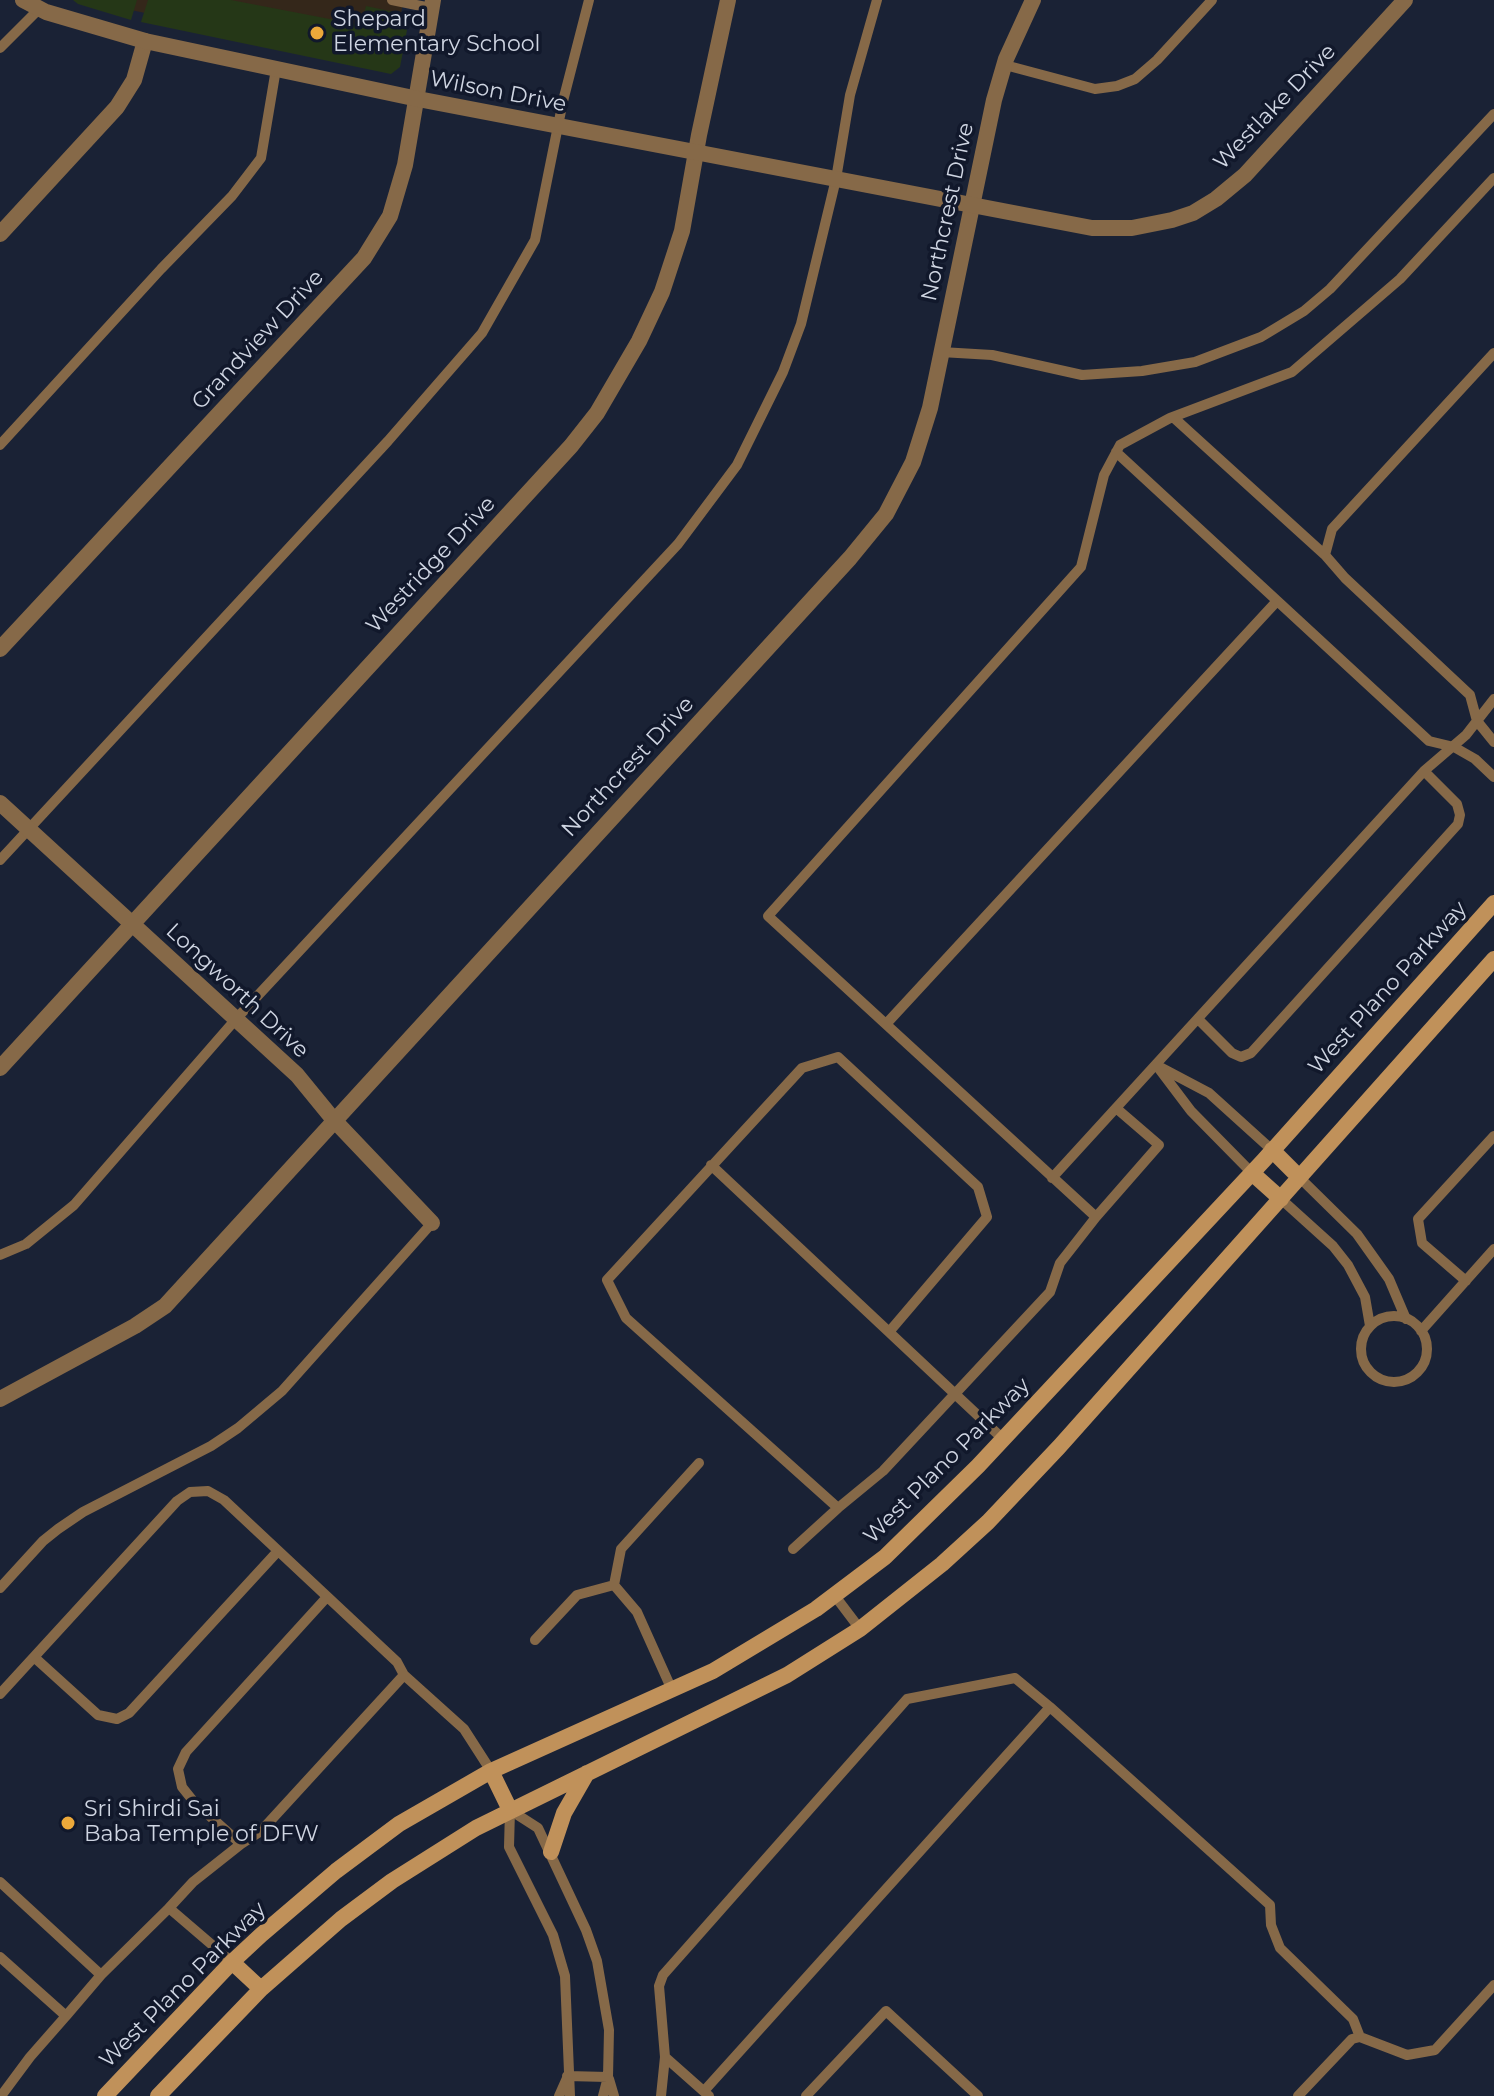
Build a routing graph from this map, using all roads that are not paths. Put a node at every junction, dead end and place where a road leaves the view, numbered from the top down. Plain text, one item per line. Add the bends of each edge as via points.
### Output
1 (23, 0) edge
2 (392, 0) edge
3 (589, 0) edge
4 (728, 0) edge
5 (877, 0) edge
6 (1033, 0) edge
7 (1212, 0) edge
8 (1405, 0) edge
9 (432, 4) edge
10 (45, 7) edge
11 (145, 41) junction
12 (0, 48) edge
13 (1005, 65) junction
14 (276, 69) junction
15 (418, 99) junction
16 (1494, 114) edge
17 (559, 126) junction
18 (696, 151) junction
19 (1494, 178) edge
20 (836, 179) junction
21 (971, 206) junction
22 (0, 234) edge
23 (941, 352) junction
24 (1494, 353) edge
25 (1173, 417) junction
26 (0, 445) edge
27 (1116, 452) junction
28 (1325, 555) junction
29 (1277, 601) junction
30 (0, 649) edge
31 (1494, 699) edge
32 (1477, 721) junction
33 (1494, 742) edge
34 (1454, 747) junction
35 (1424, 771) junction
36 (1494, 777) edge
37 (0, 803) edge
38 (28, 829) junction
39 (0, 860) edge
40 (1494, 903) edge
41 (131, 922) junction
42 (1494, 959) edge
43 (236, 1019) junction
44 (1198, 1019) junction
45 (887, 1023) junction
46 (1156, 1065) junction
47 (0, 1068) edge
48 (1116, 1108) junction
49 (333, 1119) junction
50 (1494, 1136) edge
51 (1272, 1150) junction
52 (711, 1165) junction
53 (1252, 1173) junction
54 (1299, 1177) junction
55 (1052, 1178) junction
56 (1281, 1199) junction
57 (1096, 1217) junction
58 (432, 1223) joint
59 (1494, 1249) edge
60 (0, 1255) edge
61 (1466, 1281) junction
62 (1406, 1319) junction
63 (1370, 1326) junction
64 (1421, 1331) junction
65 (889, 1332) junction
66 (955, 1395) junction
67 (0, 1399) edge
68 (1003, 1439) junction
69 (699, 1463) dead end
70 (838, 1508) junction
71 (793, 1549) dead end
72 (278, 1551) junction
73 (614, 1585) junction
74 (0, 1588) edge
75 (835, 1596) junction
76 (327, 1597) junction
77 (860, 1629) junction
78 (535, 1640) dead end
79 (34, 1657) junction
80 (404, 1675) junction
81 (672, 1690) junction
82 (0, 1694) edge
83 (1050, 1707) junction
84 (491, 1771) junction
85 (587, 1773) junction
86 (510, 1810) junction
87 (241, 1844) junction
88 (551, 1852) junction
89 (0, 1882) edge
90 (169, 1908) junction
91 (0, 1957) edge
92 (232, 1962) junction
93 (101, 1975) junction
94 (1494, 1985) edge
95 (261, 1989) junction
96 (66, 2016) junction
97 (1360, 2037) junction
98 (665, 2057) junction
99 (567, 2076) junction
100 (608, 2077) junction
101 (706, 2094) edge
102 (1, 2096) edge
103 (105, 2096) edge
104 (158, 2096) edge
105 (559, 2096) edge
106 (570, 2096) edge
107 (603, 2096) edge
108 (614, 2096) edge
109 (661, 2096) edge
110 (806, 2096) edge
111 (978, 2096) edge
112 (1298, 2096) edge

1 - 10 street, Wilson Drive
2 - 9 lane
3 - 17 lane
4 - 18 street, Westridge Drive
5 - 20 lane via 850,95
6 - 13 street, Northcrest Drive
7 - 13 lane via 1157,60 1117,86 1095,89
8 - 21 street, Westlake Drive via 1245,175 1193,213 1132,228 1092,228
9 - 15 street, Grandview Drive
10 - 11 street, Wilson Drive
10 - 12 lane
11 - 14 street, Wilson Drive
11 - 22 street via 134,80 117,107
13 - 21 street, Northcrest Drive
14 - 15 street, Wilson Drive
14 - 26 lane via 261,158 232,196
15 - 17 street, Wilson Drive
15 - 30 street, Grandview Drive via 390,216 364,258
16 - 23 lane via 1330,289 1261,337 1195,362 1082,375 992,355
17 - 18 street, Wilson Drive
17 - 38 lane via 535,240 482,333
18 - 20 street, Wilson Drive
18 - 41 street, Westridge Drive via 682,231 662,292 597,413
19 - 25 lane via 1400,279 1292,372
20 - 21 street, Wilson Drive
20 - 43 lane via 801,324 737,465 678,544
21 - 23 street, Northcrest Drive
23 - 49 street, Northcrest Drive via 913,462 886,514
24 - 28 lane via 1332,529
25 - 27 lane
25 - 28 lane
27 - 29 lane
27 - 45 lane via 1104,475 1081,567 768,916
28 - 32 lane via 1470,695
29 - 34 lane via 1429,741
29 - 45 lane
31 - 32 lane
32 - 33 lane
32 - 34 lane
34 - 35 lane
34 - 36 lane
35 - 44 lane
35 - 44 lane via 1457,804 1458,824 1251,1053 1232,1053
37 - 38 street, Longworth Drive
38 - 39 lane
38 - 41 street, Longworth Drive
40 - 51 main road, West Plano Parkway
41 - 43 street, Longworth Drive
41 - 47 street, Westridge Drive
42 - 54 main road
43 - 49 street, Longworth Drive via 297,1075
43 - 60 lane via 74,1205 26,1244
44 - 46 lane
45 - 55 lane
46 - 48 lane
46 - 51 lane via 1209,1093
46 - 53 lane via 1191,1111
48 - 55 lane
48 - 57 lane via 1159,1145
49 - 58 street, Longworth Drive
49 - 67 street, Northcrest Drive via 165,1306
50 - 61 lane via 1418,1219 1422,1243
51 - 53 main road, West Plano Parkway
51 - 54 main road
52 - 65 lane
52 - 65 lane via 802,1068 838,1057 978,1187 987,1217
52 - 70 lane via 607,1280 626,1318
53 - 56 main road
53 - 68 main road, West Plano Parkway
54 - 56 main road
54 - 62 lane via 1357,1234 1389,1279
55 - 57 lane
56 - 63 lane via 1348,1265 1365,1297
56 - 77 main road via 988,1522
57 - 66 lane via 1060,1263 1050,1292
58 - 74 lane via 282,1391 211,1446 58,1529
59 - 61 lane
61 - 64 lane
62 - 63 lane via 1387,1317
62 - 64 lane
63 - 64 lane via 1361,1343 1364,1362 1376,1377 1395,1382 1412,1377 1423,1364
65 - 66 lane
66 - 68 lane
66 - 70 lane via 883,1471
68 - 75 main road, West Plano Parkway via 885,1557
69 - 73 lane via 621,1549
70 - 71 lane
72 - 76 lane
72 - 79 lane via 224,1500 208,1491 190,1492
72 - 79 lane via 129,1713 117,1719 98,1715
73 - 78 lane via 577,1595
73 - 81 lane via 637,1612
75 - 77 lane
75 - 81 main road, West Plano Parkway via 713,1671
76 - 80 lane via 397,1662
76 - 87 lane via 186,1752 178,1769 188,1795
77 - 85 main road via 787,1675
79 - 82 lane
80 - 84 lane via 464,1729
80 - 87 lane via 261,1831
81 - 84 main road, West Plano Parkway
83 - 97 lane via 1270,1905 1280,1948 1353,2019
83 - 98 lane via 1015,1678 907,1699 663,1975 659,1986
83 - 101 lane
84 - 86 main road
84 - 92 main road, West Plano Parkway via 399,1824
85 - 86 main road
85 - 88 main road via 564,1813
86 - 88 lane via 538,1828
86 - 95 main road via 392,1881
86 - 99 lane via 509,1847 553,1935 565,1976
87 - 90 lane
88 - 100 lane via 597,1961 609,2030
89 - 93 lane
90 - 92 lane
90 - 93 lane
91 - 96 lane
92 - 95 main road
92 - 103 main road, West Plano Parkway
93 - 96 lane
94 - 97 lane via 1435,2050 1407,2055
95 - 104 main road
96 - 102 lane
97 - 112 lane via 1352,2039
98 - 101 lane
98 - 109 lane
99 - 100 lane
99 - 105 lane
99 - 106 lane
100 - 107 lane
100 - 108 lane
110 - 111 lane via 886,2011

